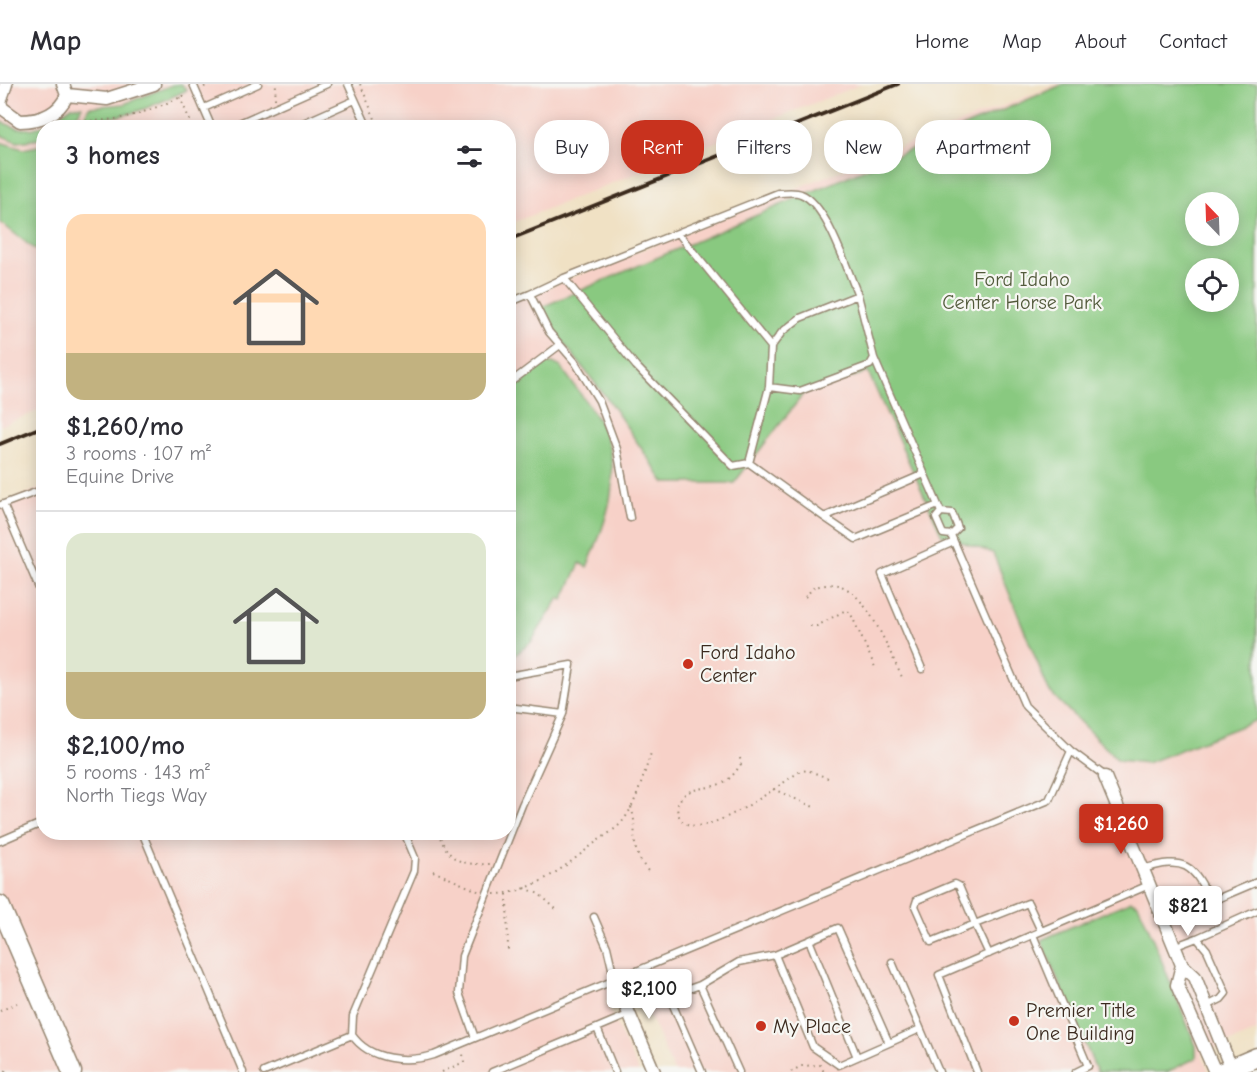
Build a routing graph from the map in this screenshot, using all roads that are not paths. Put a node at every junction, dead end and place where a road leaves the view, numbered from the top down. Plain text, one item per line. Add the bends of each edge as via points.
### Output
1 (6, 84) edge
2 (154, 84) edge
3 (193, 84) edge
4 (258, 84) edge
5 (327, 84) edge
6 (348, 84) edge
7 (65, 89) edge
8 (355, 100) junction
9 (204, 108) junction
10 (1, 109) edge
11 (209, 120) edge
12 (246, 120) edge
13 (310, 120) edge
14 (363, 120) edge
15 (678, 233) junction
16 (564, 278) junction
17 (530, 294) junction
18 (858, 295) junction
19 (516, 300) edge
20 (560, 345) junction
21 (771, 347) junction
22 (874, 358) junction
23 (516, 378) edge
24 (769, 387) junction
25 (749, 463) junction
26 (924, 474) junction
27 (36, 492) edge
28 (938, 504) junction
29 (2, 505) edge
30 (941, 512) junction
31 (824, 517) junction
32 (630, 518) dead end
33 (951, 535) junction
34 (954, 542) junction
35 (36, 582) edge
36 (922, 669) dead end
37 (516, 674) edge
38 (516, 708) edge
39 (562, 714) junction
40 (1071, 751) junction
41 (1105, 777) joint
42 (516, 823) edge
43 (36, 825) edge
44 (0, 840) edge
45 (145, 840) edge
46 (407, 840) edge
47 (509, 840) edge
48 (1143, 869) junction
49 (1257, 882) edge
50 (1150, 885) junction
51 (1211, 902) junction
52 (0, 905) edge
53 (1257, 911) edge
54 (594, 917) dead end
55 (1165, 921) junction
56 (975, 924) junction
57 (1041, 931) junction
58 (1033, 935) junction
59 (1197, 938) junction
60 (809, 940) junction
61 (1176, 946) junction
62 (988, 954) junction
63 (775, 955) junction
64 (892, 962) dead end
65 (1182, 964) junction
66 (615, 981) junction
67 (700, 984) junction
68 (669, 996) junction
69 (1207, 1006) junction
70 (628, 1010) junction
71 (597, 1028) junction
72 (920, 1029) junction
73 (352, 1035) junction
74 (475, 1038) junction
75 (889, 1043) junction
76 (857, 1057) junction
77 (1257, 1057) edge
78 (1225, 1071) edge
79 (72, 1072) edge
80 (243, 1072) edge
81 (264, 1072) edge
82 (492, 1072) edge
83 (615, 1072) edge
84 (654, 1072) edge
85 (702, 1072) edge
86 (739, 1072) edge
87 (939, 1072) edge
88 (977, 1072) edge
89 (1076, 1072) edge

1 - 10 street
2 - 7 street via 107,99
3 - 9 lane
4 - 9 lane
5 - 12 lane
6 - 8 lane
7 - 10 street via 63,104 30,121 12,118
8 - 13 lane
8 - 14 lane
9 - 11 lane
15 - 16 lane
15 - 18 lane via 778,193 799,193 809,198 827,222
15 - 21 lane
16 - 17 lane
16 - 25 lane via 636,366 733,466
17 - 19 lane
17 - 20 lane
18 - 21 lane via 800,318
18 - 22 lane
20 - 23 lane
20 - 32 lane via 599,400 617,449
21 - 24 lane
22 - 24 lane via 870,365 800,391
22 - 26 lane
24 - 25 lane
25 - 31 lane
26 - 28 lane
26 - 31 lane
27 - 29 lane
28 - 30 lane
28 - 31 lane via 856,539
29 - 35 lane
30 - 33 lane via 936,518 943,534
30 - 33 lane via 952,513 958,528
33 - 34 lane
34 - 36 lane via 882,574
34 - 40 lane via 1024,706
37 - 39 lane via 571,664
38 - 39 lane
39 - 42 lane
40 - 41 lane
40 - 66 lane via 1049,800
41 - 48 street
43 - 44 lane
45 - 80 lane
46 - 73 lane via 415,858 414,871 353,1016
47 - 74 lane via 462,956 459,993
48 - 50 street
48 - 51 lane via 1170,861 1185,865 1200,878
49 - 51 lane
50 - 55 street
50 - 57 lane
51 - 55 lane
52 - 79 main road
53 - 59 lane
54 - 66 lane
55 - 61 street
56 - 56 lane via 957,885 915,903 931,942
56 - 57 lane via 1028,903
56 - 62 lane
57 - 58 lane
58 - 62 lane
58 - 89 lane via 1088,1066
59 - 61 lane
59 - 69 lane via 1207,950 1226,993
60 - 63 lane
60 - 75 lane via 838,928
60 - 76 lane
61 - 65 street
62 - 88 lane via 939,975
63 - 67 lane via 739,962
63 - 76 lane via 813,1047 838,1065
64 - 72 lane
65 - 69 street via 1195,977
65 - 78 street via 1178,985
66 - 70 street
66 - 74 lane
67 - 68 lane
67 - 86 lane
68 - 70 lane via 661,992
68 - 85 lane
69 - 78 street
70 - 71 lane
70 - 84 street
71 - 82 lane
71 - 83 lane
72 - 75 lane
72 - 87 lane
73 - 74 lane via 378,1055 400,1060 418,1060
73 - 81 lane
75 - 76 lane
77 - 78 main road

